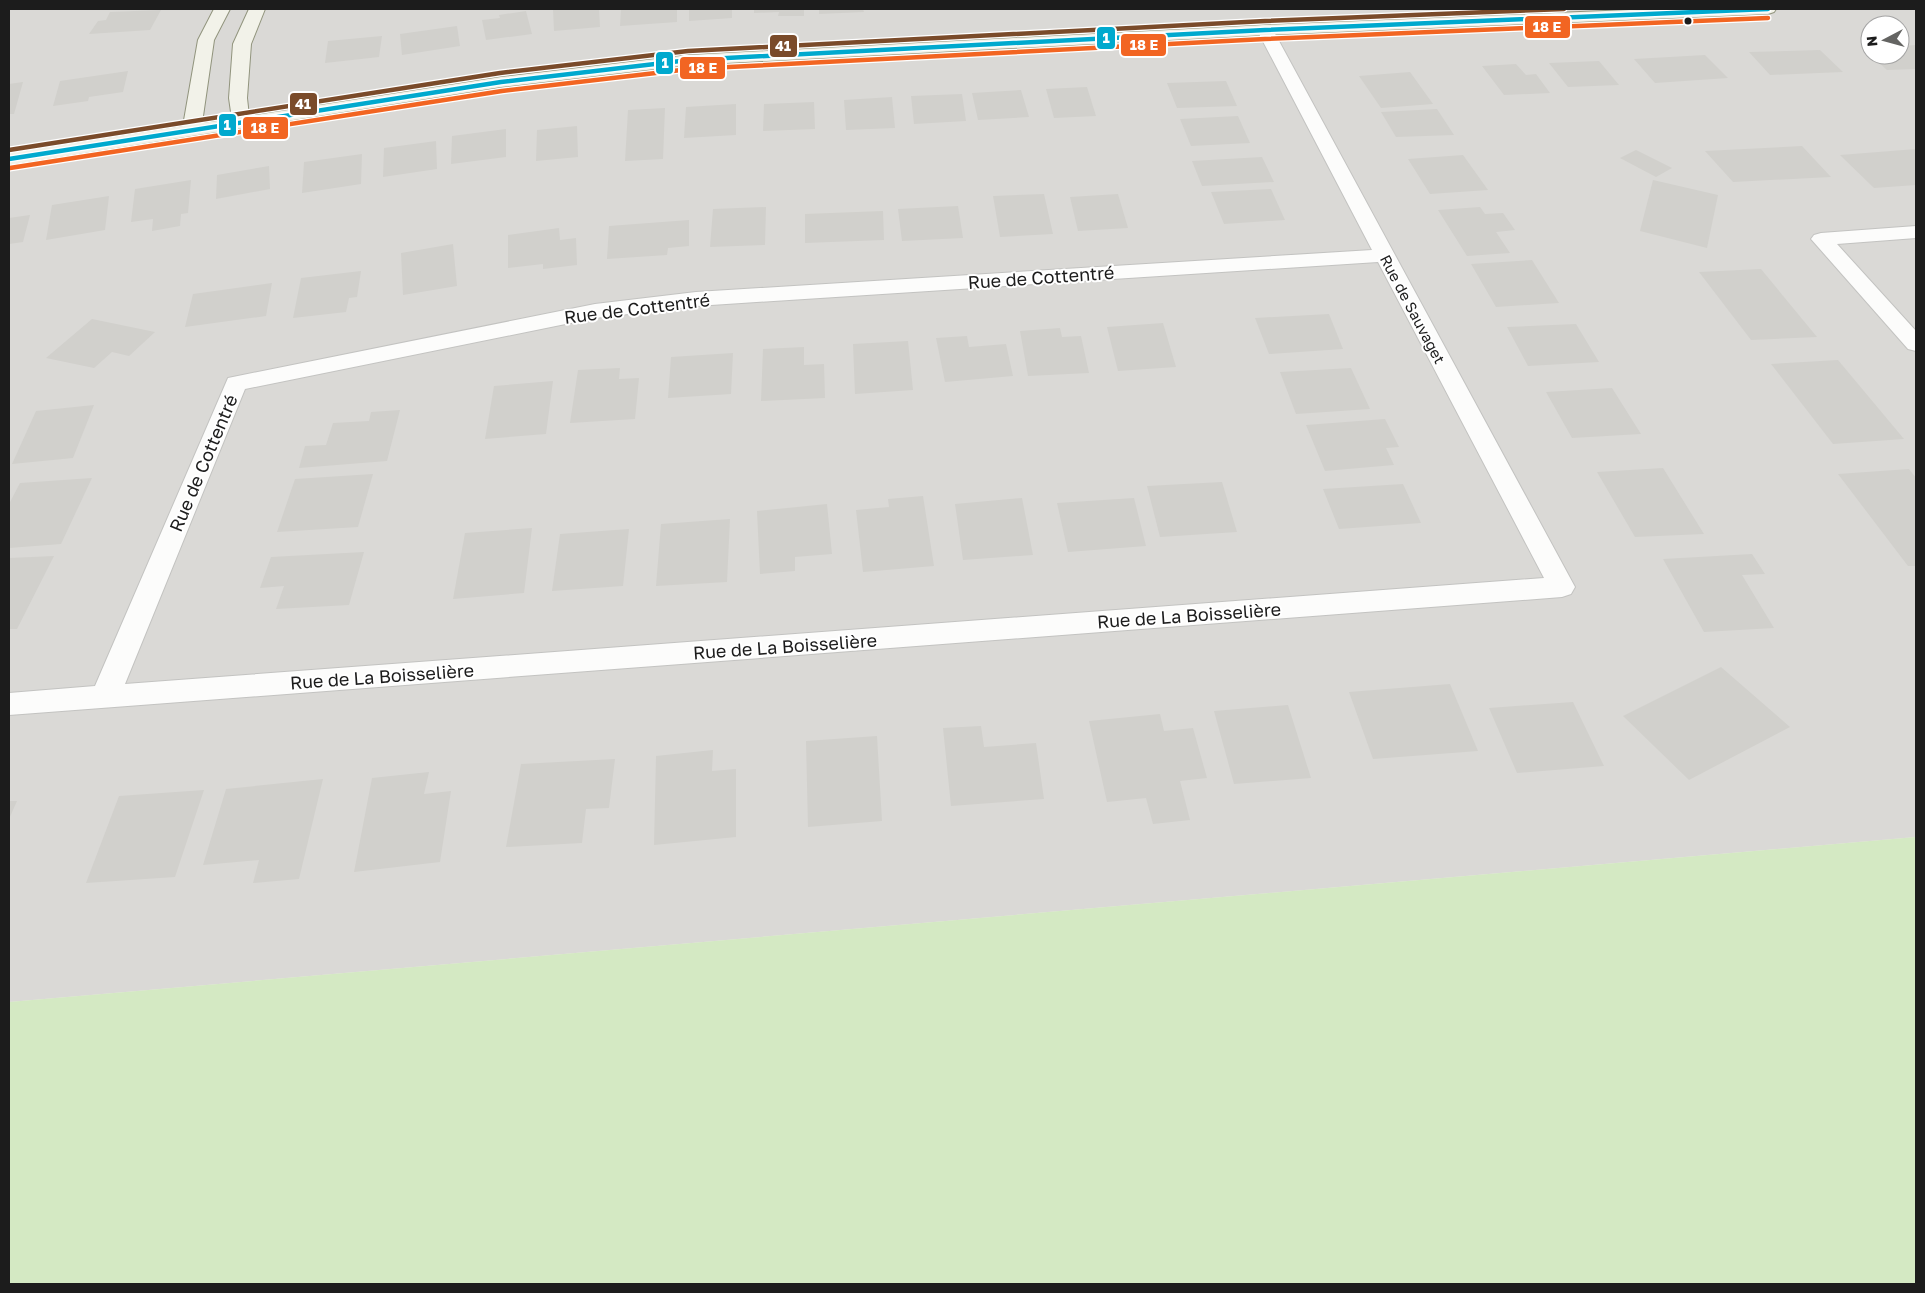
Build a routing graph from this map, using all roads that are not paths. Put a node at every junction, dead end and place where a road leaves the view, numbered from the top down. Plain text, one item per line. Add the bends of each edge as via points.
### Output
1 (222, 9) edge
2 (257, 9) edge
3 (1768, 9) edge
4 (1712, 10) edge
5 (1265, 30) junction
6 (241, 122) junction
7 (192, 130) junction
8 (9, 159) edge
9 (1916, 232) edge
10 (1384, 255) junction
11 (1916, 344) edge
12 (1562, 587) joint
13 (105, 697) junction
14 (9, 704) edge

1 - 7 street via 206,40
2 - 6 street via 242,44 238,98
3 - 4 street
4 - 5 street
5 - 6 street via 690,60 501,82
5 - 10 street, Rue de Sauvaget
6 - 7 street
7 - 8 street
9 - 11 street via 1821,239
10 - 12 street, Rue de Sauvaget
10 - 13 street, Rue de Cottentré via 696,299 595,311 236,382
12 - 13 street, Rue de La Boisselière
13 - 14 street, Rue de La Boisselière

